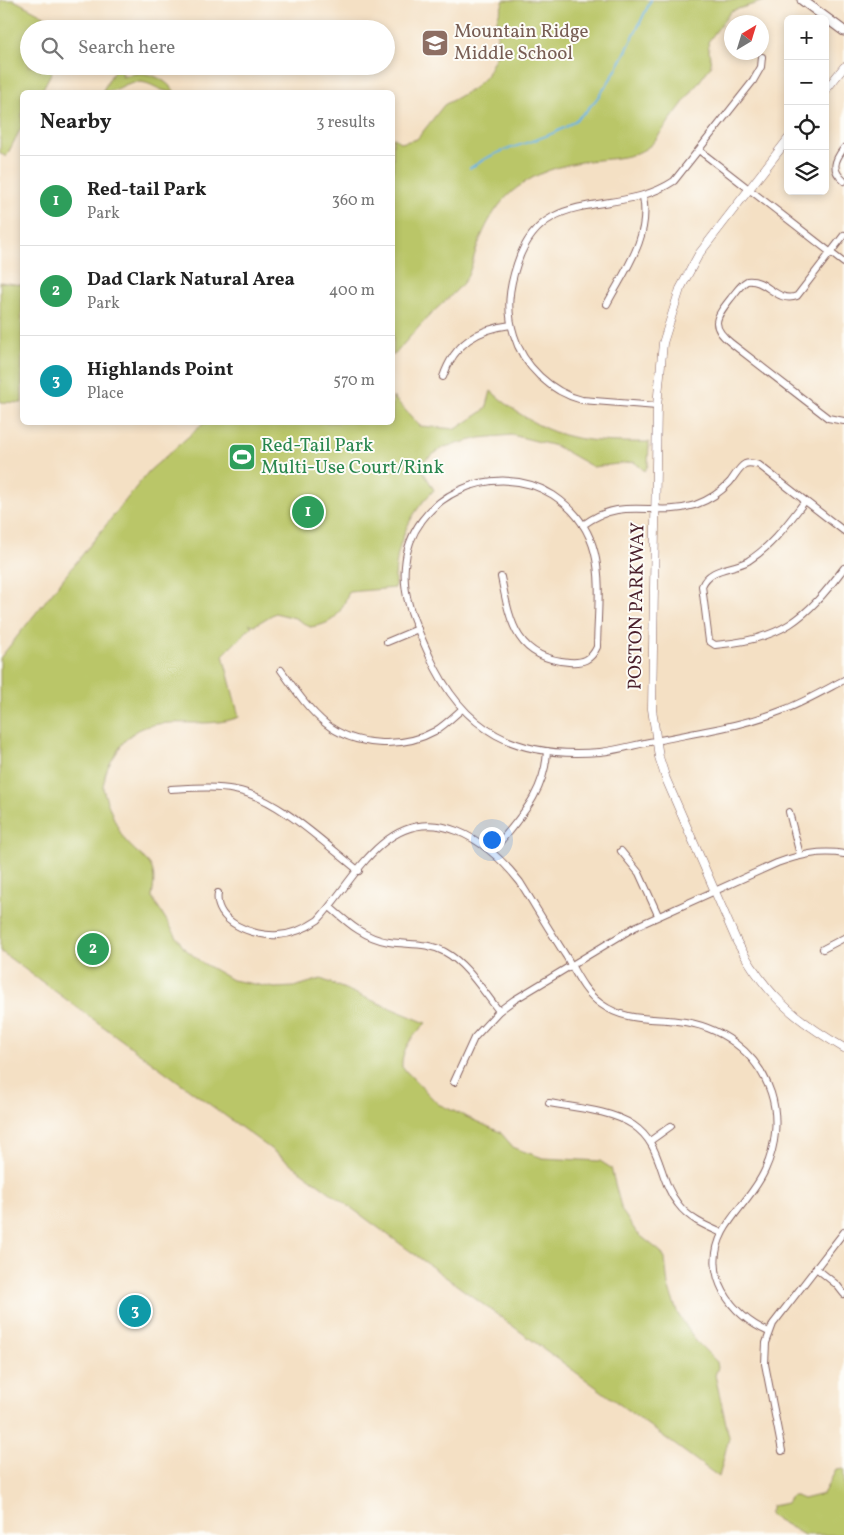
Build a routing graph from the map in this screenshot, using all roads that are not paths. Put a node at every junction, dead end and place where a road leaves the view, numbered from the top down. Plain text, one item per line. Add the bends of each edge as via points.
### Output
1 (802, 0) edge
2 (844, 31) edge
3 (762, 60) edge
4 (844, 68) edge
5 (829, 87) edge
6 (784, 145) edge
7 (844, 148) edge
8 (700, 151) junction
9 (844, 181) edge
10 (748, 190) junction
11 (643, 197) junction
12 (844, 235) edge
13 (830, 252) junction
14 (844, 263) edge
15 (607, 304) dead end
16 (511, 325) junction
17 (443, 377) dead end
18 (657, 406) junction
19 (844, 421) edge
20 (805, 501) junction
21 (656, 509) junction
22 (583, 525) junction
23 (844, 531) edge
24 (844, 568) edge
25 (501, 577) dead end
26 (418, 629) junction
27 (387, 642) dead end
28 (281, 670) dead end
29 (844, 680) edge
30 (462, 709) junction
31 (656, 741) junction
32 (547, 751) junction
33 (171, 789) dead end
34 (789, 812) dead end
35 (621, 851) dead end
36 (492, 852) junction
37 (800, 854) junction
38 (844, 854) edge
39 (359, 871) junction
40 (715, 890) junction
41 (218, 893) dead end
42 (330, 907) junction
43 (658, 915) junction
44 (844, 938) edge
45 (823, 949) dead end
46 (571, 965) junction
47 (499, 1011) junction
48 (844, 1048) edge
49 (454, 1082) dead end
50 (548, 1103) dead end
51 (671, 1126) dead end
52 (650, 1141) junction
53 (844, 1232) edge
54 (722, 1233) junction
55 (816, 1268) junction
56 (844, 1294) edge
57 (769, 1332) junction
58 (782, 1451) dead end

1 - 2 main road
3 - 8 street via 762,67 753,81
4 - 5 street
6 - 10 street, POSTON PARKWAY
7 - 9 street via 834,166
8 - 10 street
8 - 11 street via 674,182
10 - 13 street
10 - 18 street, POSTON PARKWAY via 699,254 680,289 663,343
11 - 15 street via 645,214 639,244
11 - 16 street via 566,210 536,228 524,245 511,283
12 - 13 street
13 - 14 street
13 - 19 street via 801,292 791,298 782,297 757,281 743,283 721,310 716,326 724,338 828,418
16 - 17 street via 488,329 467,340 456,350
16 - 18 street via 528,364 565,394 582,400
18 - 21 street, POSTON PARKWAY
20 - 21 street via 759,466 750,463 743,464 722,490 700,503
20 - 23 street
20 - 24 street via 768,547 742,564 705,579 702,586 709,641 715,645 737,643 763,638 784,628 822,598
21 - 22 street via 618,508 596,515
21 - 31 street, POSTON PARKWAY via 651,682
22 - 25 street via 595,549 598,571 597,647 587,660 579,663 553,660 527,646 509,617
22 - 26 street via 550,494 521,482 490,481 452,494 422,521 407,554 404,573 406,598
26 - 27 street
26 - 30 street via 440,679
28 - 30 street via 326,724 360,740 389,743 410,740 434,732
29 - 31 street via 803,702 752,721
30 - 32 street via 501,738
31 - 32 street via 600,752
31 - 40 street, POSTON PARKWAY via 666,779
32 - 36 street via 538,793
33 - 39 street via 236,790 261,798 284,812
34 - 37 street
35 - 43 street via 639,872
36 - 39 street via 455,829 419,827 384,842
36 - 46 street via 520,882
37 - 38 street
37 - 40 street
39 - 42 street
40 - 43 street
40 - 48 street, POSTON PARKWAY via 737,942 765,986 794,1016
41 - 42 street via 218,906 224,915 249,931 263,935 304,929
42 - 47 street via 369,936 389,942 429,946 448,954 466,970
43 - 46 street
44 - 45 street
46 - 47 street
46 - 54 street via 591,996 610,1010 630,1017 678,1021 713,1029 743,1049 764,1076 775,1114 771,1154 760,1180
47 - 49 street via 474,1038
50 - 52 street via 620,1118
51 - 52 street
52 - 54 street via 678,1204 694,1220
53 - 55 street
54 - 57 street via 716,1261 724,1294 741,1316
55 - 56 street
55 - 57 street via 780,1312
57 - 58 street via 766,1364

